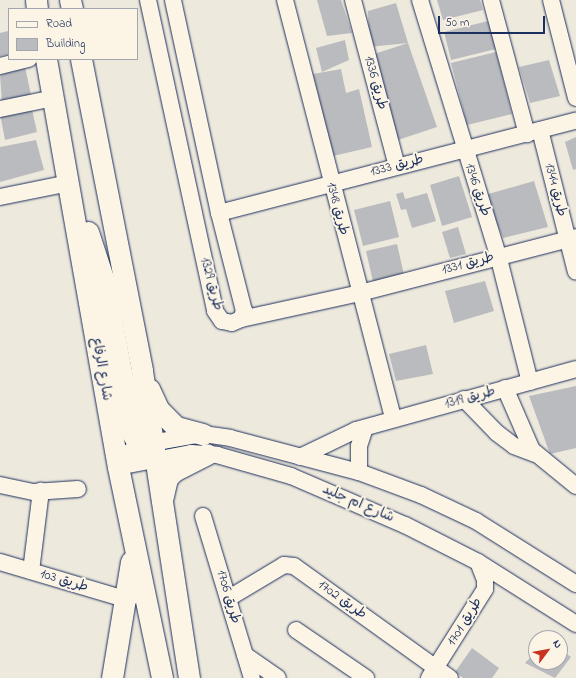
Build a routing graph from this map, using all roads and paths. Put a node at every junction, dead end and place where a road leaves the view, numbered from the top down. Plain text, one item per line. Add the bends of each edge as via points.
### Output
1 (148, 0) edge
2 (173, 0) edge
3 (285, 0) edge
4 (353, 0) edge
5 (420, 0) edge
6 (492, 0) edge
7 (551, 0) edge
8 (25, 60) edge
9 (46, 60) edge
10 (81, 60) edge
11 (0, 66) edge
12 (54, 98) junction
13 (576, 98) edge
14 (0, 109) edge
15 (576, 122) edge
16 (534, 132) junction
17 (463, 149) junction
18 (397, 166) junction
19 (330, 183) junction
20 (70, 189) junction
21 (0, 197) edge
22 (218, 213) junction
23 (572, 238) edge
24 (498, 255) junction
25 (576, 272) edge
26 (360, 293) junction
27 (241, 319) junction
28 (576, 369) edge
29 (142, 371) junction
30 (530, 382) junction
31 (505, 388) junction
32 (464, 399) junction
33 (393, 418) junction
34 (365, 428) junction
35 (205, 444) junction
36 (148, 450) junction
37 (535, 454) junction
38 (300, 456) junction
39 (118, 462) junction
40 (359, 472) junction
41 (0, 485) edge
42 (576, 486) edge
43 (78, 489) dead end
44 (41, 491) junction
45 (203, 516) dead end
46 (162, 519) junction
47 (134, 542) junction
48 (0, 562) edge
49 (478, 562) junction
50 (31, 571) junction
51 (576, 584) edge
52 (229, 598) junction
53 (128, 600) junction
54 (576, 624) edge
55 (296, 630) dead end
56 (244, 655) junction
57 (433, 673) edge
58 (112, 678) edge
59 (162, 678) edge
60 (189, 678) edge
61 (252, 678) edge
62 (278, 678) edge
63 (366, 678) edge
64 (450, 678) edge

1 - 27 street, طريق 1329 via 215,311 222,321
2 - 22 street, طريق 1329
3 - 19 street, طريق 1348
4 - 18 street, طريق 1336
5 - 17 street, طريق 1346
6 - 16 street, طريق 1344
7 - 13 street
8 - 11 street
9 - 12 main road, شارع الرفاع
10 - 29 main road
12 - 14 street
12 - 20 main road, شارع الرفاع
15 - 16 street, طريق 1333
16 - 17 street, طريق 1333
16 - 23 street, طريق 1344
17 - 18 street, طريق 1333
17 - 24 street, طريق 1346
18 - 19 street, طريق 1333
19 - 22 street, طريق 1333
19 - 26 street, طريق 1348
20 - 21 street
20 - 36 main road via 104,281 133,434
20 - 39 main road, شارع الرفاع
22 - 27 street, طريق 1329 via 244,311
23 - 24 street, طريق 1331
23 - 25 street, طريق 1344
24 - 26 street, طريق 1331
24 - 30 street, طريق 1346
26 - 27 street, طريق 1331
26 - 33 street, طريق 1348
28 - 30 street, طريق 1319
29 - 35 main road via 166,418
29 - 36 main road
30 - 31 street, طريق 1319
31 - 32 street, طريق 1319
31 - 37 street
32 - 33 street, طريق 1319
32 - 37 street via 503,438
33 - 34 street, طريق 1319
34 - 38 street, طريق 1319 via 327,441
34 - 40 street via 359,446
35 - 36 street, شارع ام جليد
35 - 38 street, شارع ام جليد
35 - 46 main road via 168,478 162,497
35 - 49 street, شارع ام جليد via 247,463 335,494
36 - 39 street, شارع ام جليد
36 - 46 main road
37 - 42 street
38 - 40 street, شارع ام جليد
39 - 47 main road, شارع الرفاع
40 - 51 street, شارع ام جليد via 421,494 476,521
41 - 44 street
43 - 44 street
44 - 50 street
45 - 52 street, طريق 1706
46 - 60 main road
47 - 53 main road
47 - 59 main road, شارع الرفاع
48 - 50 street, طريق 103
49 - 54 street, شارع ام جليد
49 - 57 street, طريق 1701 via 485,580 485,589
50 - 53 street, طريق 103
52 - 56 street, طريق 1706
52 - 57 street, طريق 1702 via 284,565 294,566
53 - 58 main road
55 - 63 street
56 - 61 street, طريق 1706
56 - 62 street
57 - 64 street, طريق 1702

